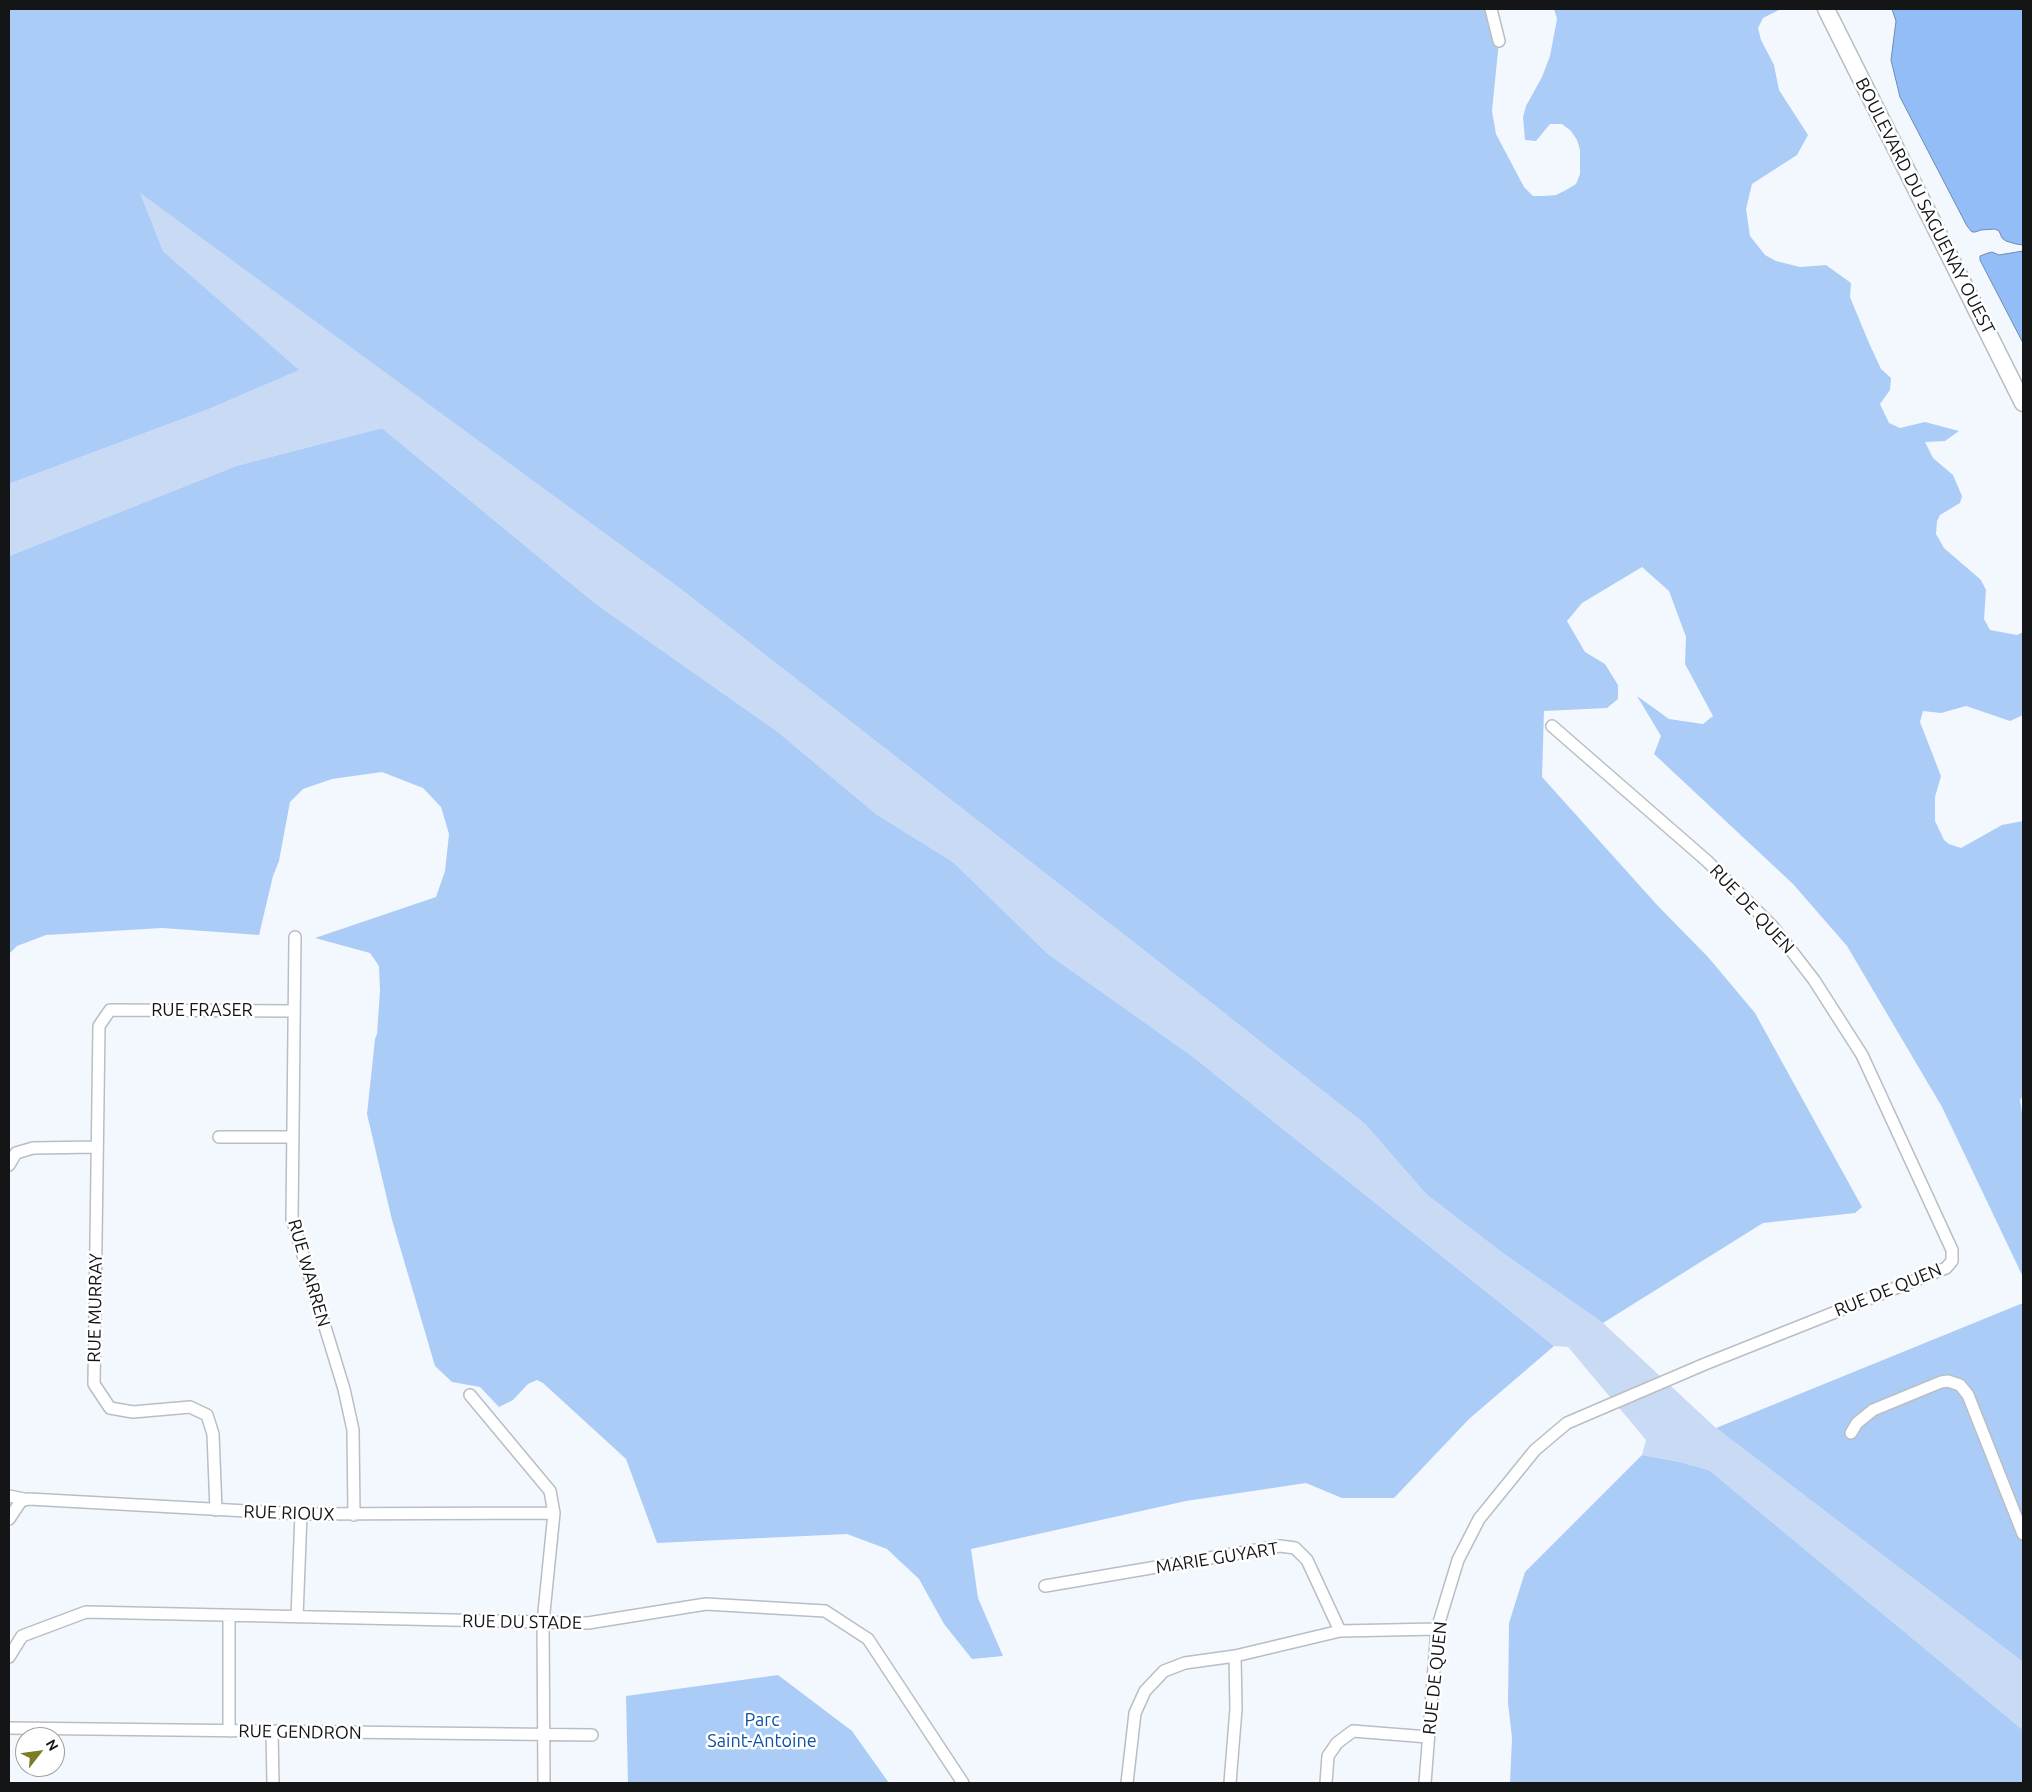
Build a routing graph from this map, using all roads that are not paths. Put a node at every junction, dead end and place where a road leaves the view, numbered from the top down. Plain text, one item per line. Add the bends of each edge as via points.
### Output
1 (1491, 9) edge
2 (1826, 9) edge
3 (1499, 41) dead end
4 (2023, 403) edge
5 (1552, 726) dead end
6 (295, 937) dead end
7 (110, 1010) joint
8 (294, 1011) junction
9 (292, 1136) junction
10 (219, 1137) dead end
11 (97, 1148) junction
12 (9, 1165) edge
13 (470, 1395) dead end
14 (1851, 1433) dead end
15 (9, 1496) edge
16 (24, 1499) junction
17 (216, 1510) junction
18 (554, 1513) junction
19 (301, 1514) junction
20 (354, 1515) junction
21 (9, 1519) edge
22 (2023, 1534) edge
23 (1045, 1586) dead end
24 (229, 1615) junction
25 (297, 1617) junction
26 (543, 1622) junction
27 (1437, 1629) junction
28 (1340, 1631) junction
29 (9, 1656) edge
30 (1235, 1656) junction
31 (9, 1728) edge
32 (229, 1731) junction
33 (272, 1732) junction
34 (544, 1735) junction
35 (592, 1735) dead end
36 (1428, 1737) junction
37 (273, 1783) edge
38 (544, 1783) edge
39 (963, 1783) edge
40 (1127, 1783) edge
41 (1230, 1783) edge
42 (1326, 1783) edge
43 (1425, 1783) edge

1 - 3 street
2 - 4 main road, BOULEVARD DU SAGUENAY OUEST
5 - 27 street, RUE DE QUEN via 1707,861 1773,927 1814,980 1862,1054 1952,1250 1952,1261 1946,1268 1704,1364 1567,1423 1534,1450 1479,1519 1458,1560
6 - 8 street, RUE WARREN
7 - 8 street, RUE FRASER
7 - 11 street, RUE MURRAY via 99,1026
8 - 9 street, RUE WARREN
9 - 10 street
9 - 20 street, RUE WARREN via 292,1219 353,1430
11 - 12 street via 33,1148 16,1153
11 - 17 street, RUE MURRAY via 94,1384 110,1408 133,1412 190,1407 207,1415 213,1434
13 - 18 street via 550,1491
14 - 22 street via 1873,1410 1941,1382 1960,1385 1968,1396
15 - 16 street, RUE RIOUX
16 - 17 street, RUE RIOUX
16 - 21 street
17 - 19 street, RUE RIOUX
18 - 20 street, RUE RIOUX
18 - 26 street
19 - 20 street, RUE RIOUX
19 - 25 street
23 - 28 street, MARIE GUYART via 1280,1546 1295,1548 1307,1560
24 - 25 street, RUE DU STADE
24 - 29 street, RUE DU STADE via 86,1612 22,1636
24 - 32 street
25 - 26 street, RUE DU STADE
26 - 34 street
26 - 39 street, RUE DU STADE via 588,1624 706,1604 825,1611 868,1639
27 - 28 street
27 - 36 street, RUE DE QUEN
28 - 30 street
30 - 40 street via 1185,1663 1164,1671 1145,1691 1135,1713
30 - 41 street via 1236,1709
31 - 32 street, RUE GENDRON
32 - 33 street, RUE GENDRON
33 - 34 street, RUE GENDRON
33 - 37 street
34 - 35 street, RUE GENDRON
34 - 38 street
36 - 42 street via 1353,1731 1337,1743 1328,1756
36 - 43 street, RUE DE QUEN

